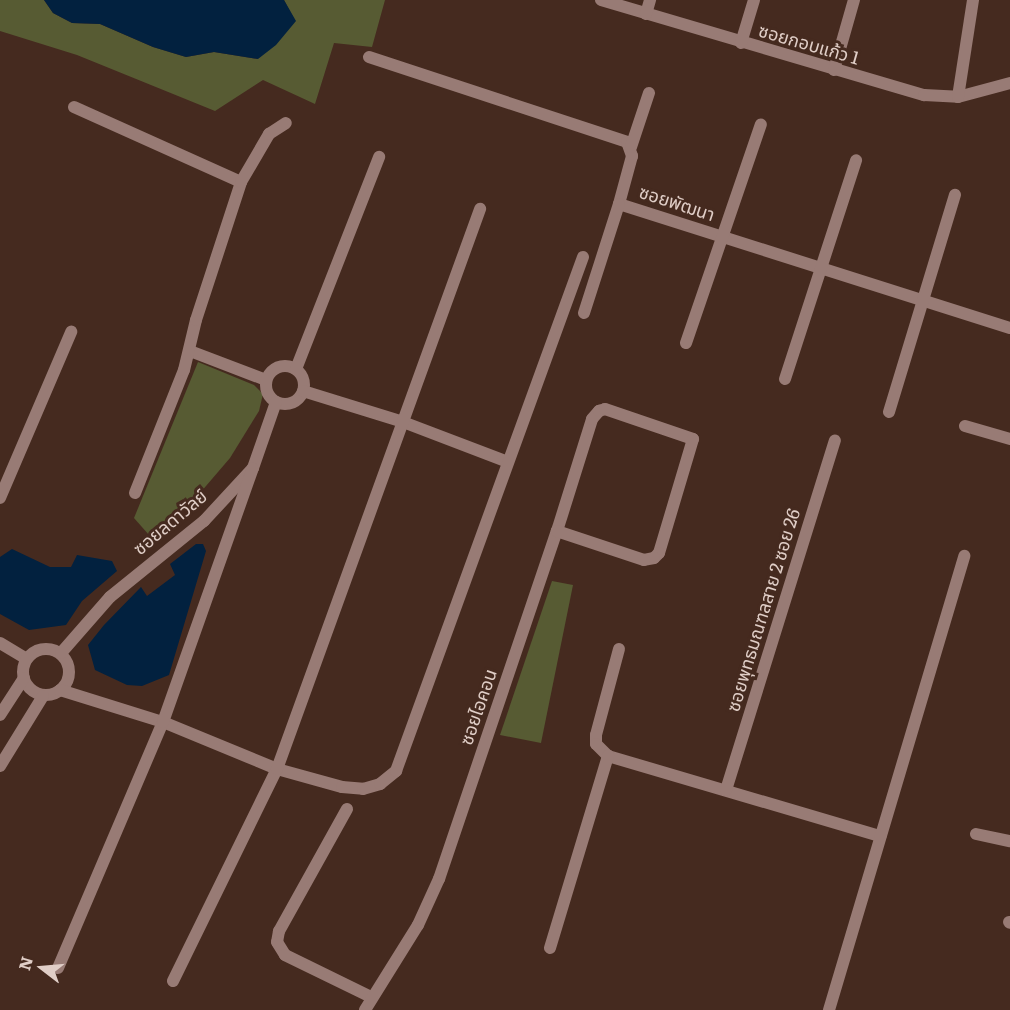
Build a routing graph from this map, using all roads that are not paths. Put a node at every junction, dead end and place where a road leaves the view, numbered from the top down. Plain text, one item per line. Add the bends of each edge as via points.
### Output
1 (601, 0) edge
2 (650, 0) edge
3 (754, 0) edge
4 (854, 0) edge
5 (973, 0) edge
6 (646, 14) junction
7 (741, 43) junction
8 (369, 57) dead end
9 (834, 70) junction
10 (1010, 83) edge
11 (649, 93) dead end
12 (958, 97) junction
13 (74, 107) dead end
14 (286, 123) dead end
15 (761, 124) dead end
16 (631, 147) junction
17 (379, 157) dead end
18 (856, 160) dead end
19 (241, 182) junction
20 (955, 195) dead end
21 (619, 204) junction
22 (480, 209) dead end
23 (722, 236) junction
24 (583, 257) dead end
25 (820, 268) junction
26 (925, 301) junction
27 (584, 313) dead end
28 (1010, 328) edge
29 (71, 332) dead end
30 (686, 343) dead end
31 (190, 351) junction
32 (296, 369) junction
33 (266, 380) junction
34 (785, 380) dead end
35 (303, 391) junction
36 (276, 402) junction
37 (889, 412) dead end
38 (403, 422) junction
39 (965, 426) dead end
40 (1010, 438) edge
41 (835, 441) dead end
42 (508, 462) junction
43 (253, 468) junction
44 (135, 493) dead end
45 (0, 498) edge
46 (557, 531) junction
47 (964, 556) dead end
48 (0, 643) edge
49 (620, 649) dead end
50 (60, 653) junction
51 (27, 659) junction
52 (24, 678) junction
53 (60, 690) junction
54 (43, 696) junction
55 (0, 715) edge
56 (163, 722) junction
57 (608, 756) junction
58 (0, 766) edge
59 (277, 769) junction
60 (726, 790) junction
61 (347, 809) dead end
62 (976, 834) dead end
63 (880, 836) junction
64 (1010, 841) edge
65 (550, 948) dead end
66 (58, 969) dead end
67 (173, 981) dead end
68 (368, 1004) edge
69 (355, 1010) edge
70 (829, 1010) edge

1 - 6 street, ซอยกอบแก้ว 1
2 - 6 street
3 - 7 street
4 - 9 street
5 - 12 street
6 - 7 street, ซอยกอบแก้ว 1
7 - 9 street, ซอยกอบแก้ว 1
8 - 16 street via 627,142
9 - 12 street, ซอยกอบแก้ว 1 via 924,95
10 - 12 street, ซอยกอบแก้ว 1
11 - 16 street, ซอยพัฒนา
13 - 19 street
14 - 19 street via 269,134
15 - 23 street
16 - 21 street, ซอยพัฒนา
17 - 32 street
18 - 25 street
19 - 31 street via 196,320
20 - 26 street
21 - 23 street, ซอยพัฒนา
21 - 27 street
22 - 38 street
23 - 25 street, ซอยพัฒนา
23 - 30 street
24 - 42 street
25 - 26 street, ซอยพัฒนา
25 - 34 street
26 - 28 street, ซอยพัฒนา
26 - 37 street
29 - 45 street
31 - 33 street
31 - 44 street
32 - 33 street via 276,368
32 - 35 street via 304,381
33 - 36 street via 269,396
35 - 36 street via 289,404
35 - 38 street
36 - 43 street, ซอยลดาวัลย์
38 - 42 street
38 - 59 street
39 - 40 street
41 - 60 street, ซอยพุทธมณฑลสาย 2 ซอย 26
42 - 59 street via 396,771 380,784 363,789
43 - 50 street, ซอยลดาวัลย์ via 204,521 110,597
43 - 56 street
46 - 46 street, ซอยไอคอน via 592,419 599,411 605,409 693,439 659,553 654,558 644,560
46 - 68 street, ซอยไอคอน via 439,879 418,925
47 - 63 street
48 - 51 street
49 - 57 street via 596,735 596,744
50 - 51 street via 42,649
50 - 53 street via 70,668 70,677
51 - 52 street
52 - 54 street via 28,686
52 - 55 street
53 - 54 street
53 - 56 street
54 - 58 street
56 - 59 street
56 - 66 street
57 - 60 street
57 - 65 street
59 - 67 street
60 - 63 street
61 - 68 street via 279,931 277,942 285,956
62 - 64 street
63 - 70 street
68 - 69 street

